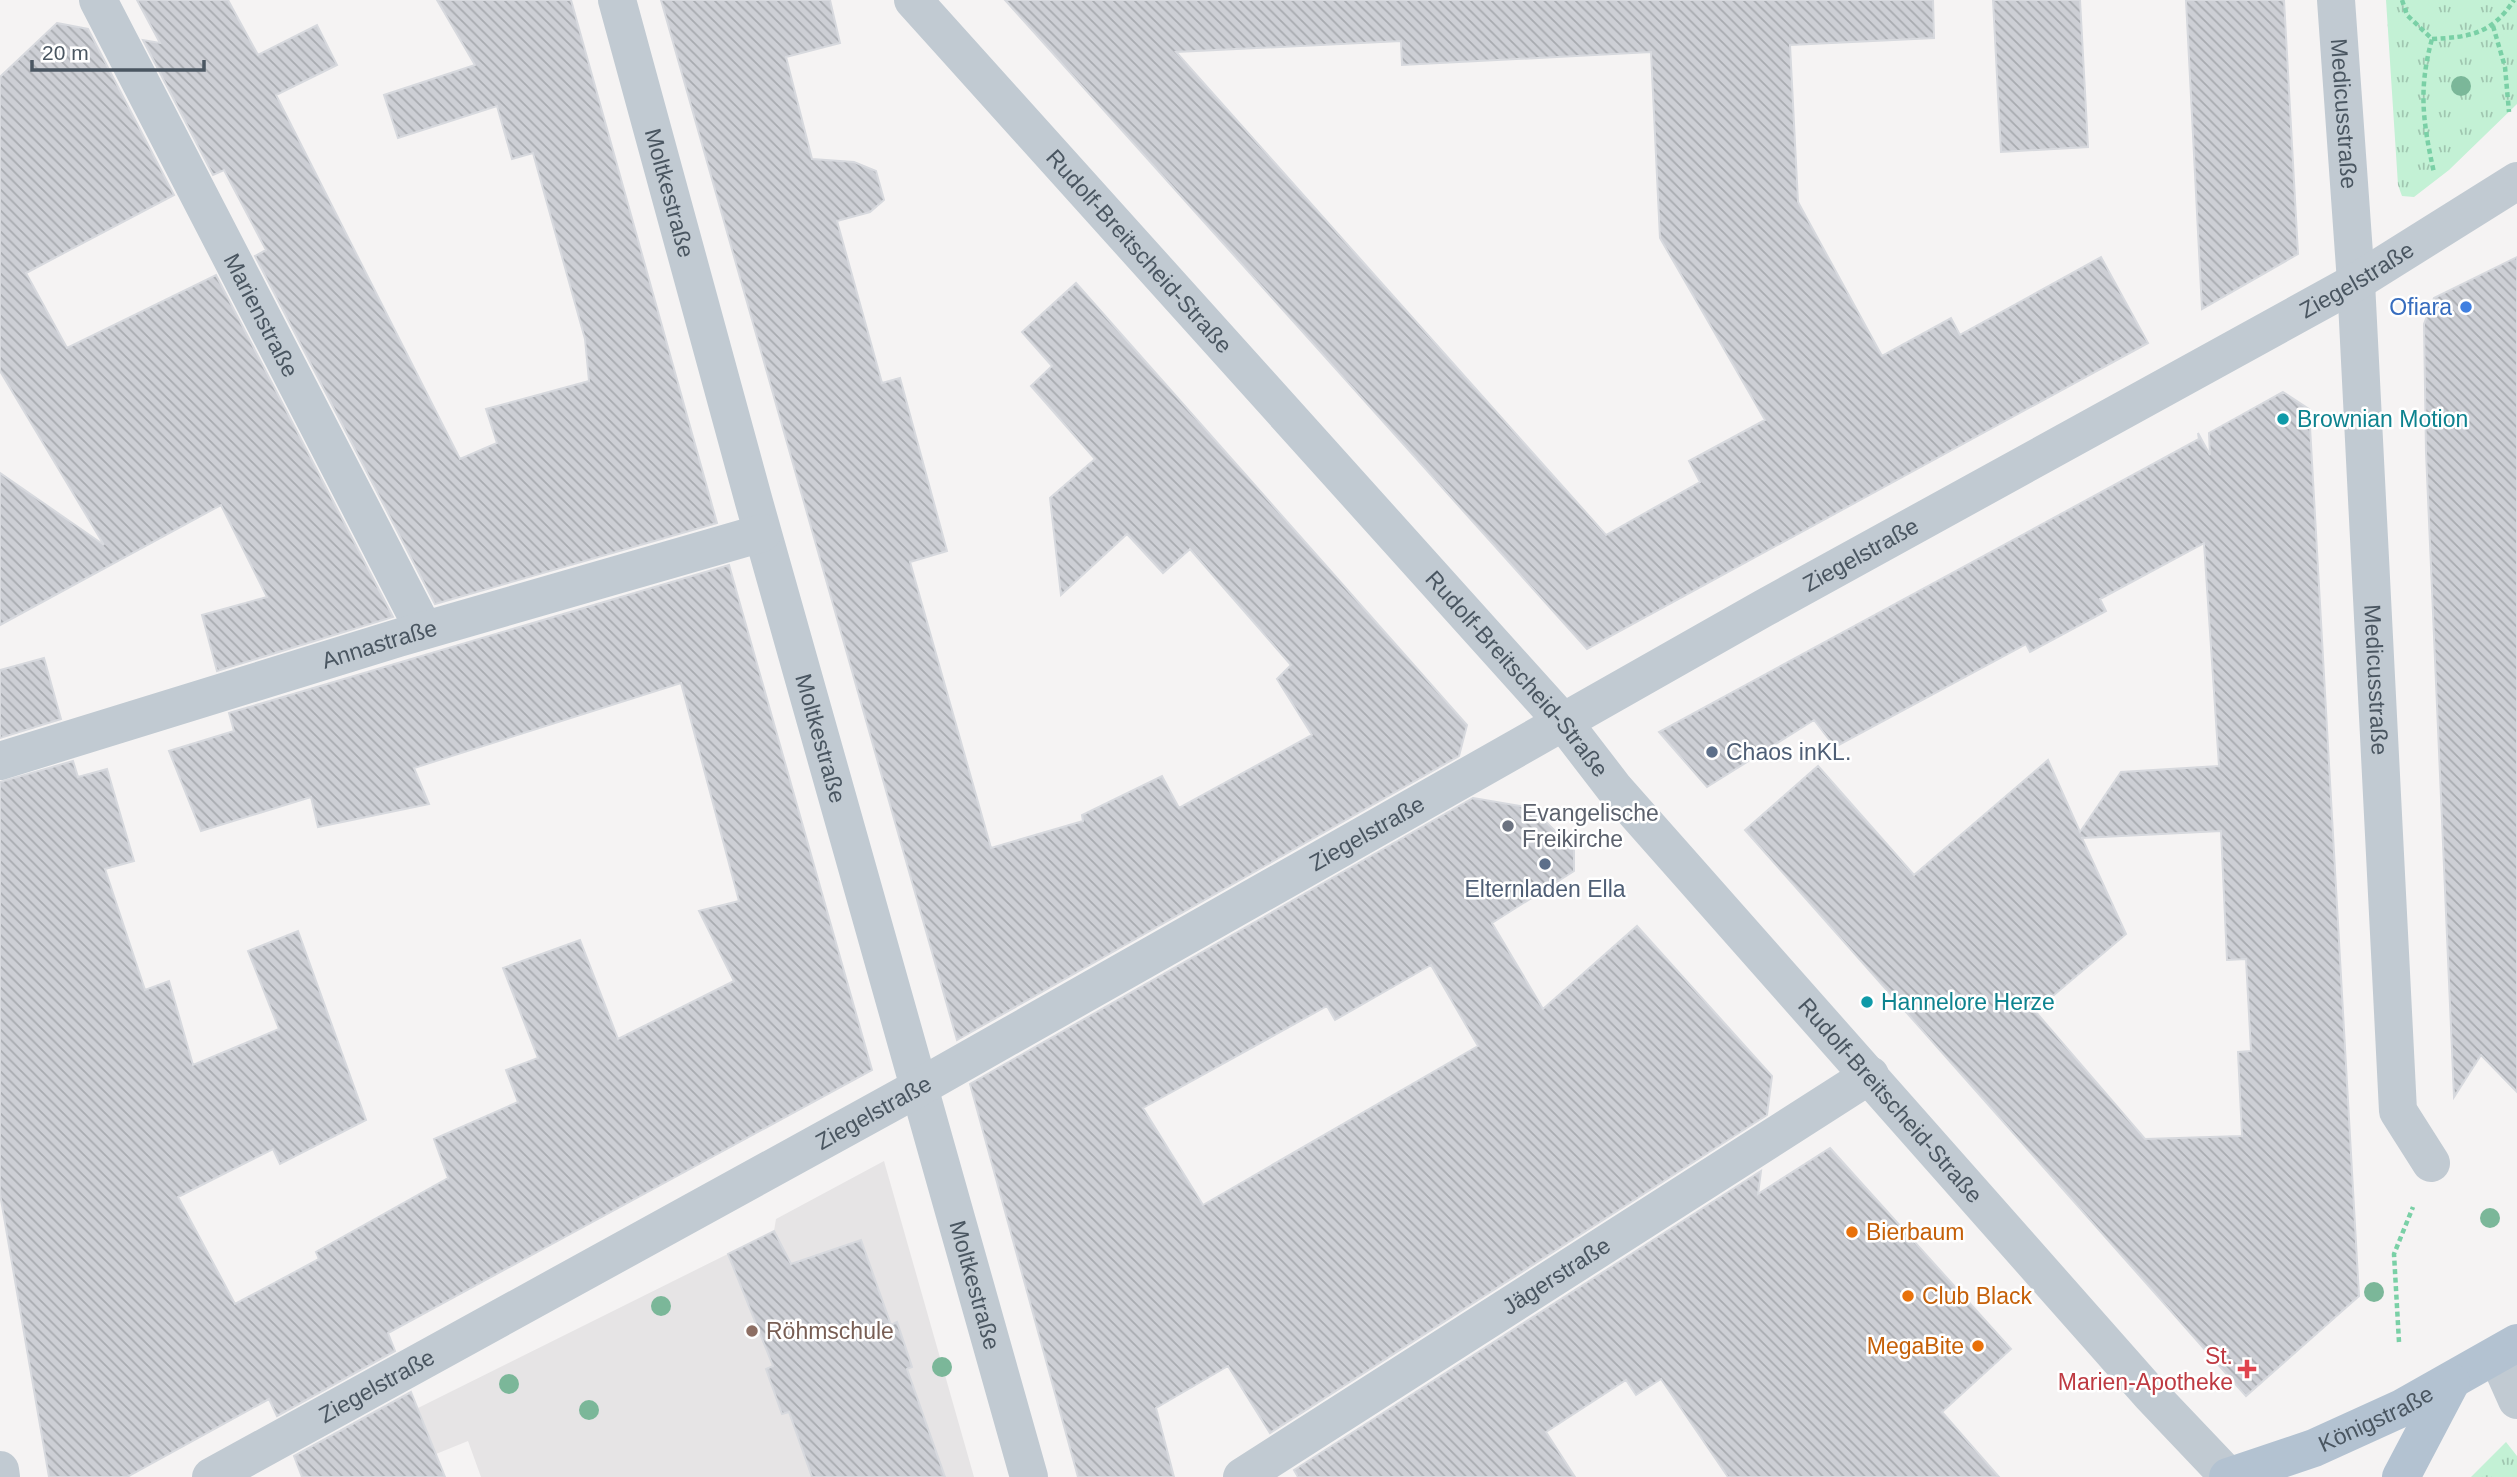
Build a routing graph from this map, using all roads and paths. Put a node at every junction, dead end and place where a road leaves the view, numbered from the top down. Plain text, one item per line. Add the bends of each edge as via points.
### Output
1 (97, 0) edge
2 (617, 0) edge
3 (913, 0) edge
4 (2336, 0) edge
5 (2402, 0) edge
6 (2514, 0) edge
7 (2493, 26) junction
8 (2432, 39) junction
9 (2509, 112) dead end
10 (2434, 173) dead end
11 (2517, 181) edge
12 (2356, 282) junction
13 (762, 533) junction
14 (425, 630) junction
15 (1564, 723) junction
16 (0, 761) edge
17 (1870, 1075) junction
18 (918, 1088) junction
19 (2431, 1163) joint
20 (2399, 1342) dead end
21 (2507, 1349) edge
22 (2451, 1382) junction
23 (2517, 1400) edge
24 (0, 1469) edge
25 (1, 1477) edge
26 (211, 1477) edge
27 (1030, 1477) edge
28 (1242, 1477) edge
29 (2229, 1477) edge
30 (2401, 1477) edge

1 - 14 street, Marienstraße
2 - 13 street, Moltkestraße
3 - 15 street, Rudolf-Breitscheid-Straße
4 - 12 street, Medicusstraße
5 - 8 path via 2407,15
6 - 7 path
7 - 8 path via 2464,37
7 - 9 path via 2505,67
8 - 10 path via 2423,72 2422,116
11 - 12 street, Ziegelstraße
12 - 15 street, Ziegelstraße via 1763,608
12 - 19 street, Medicusstraße via 2398,1111
13 - 14 street, Annastraße
13 - 18 street, Moltkestraße
14 - 16 street, Annastraße
15 - 17 street, Rudolf-Breitscheid-Straße via 1614,788
15 - 18 street, Ziegelstraße
17 - 28 street, Jägerstraße
17 - 29 street, Rudolf-Breitscheid-Straße via 2151,1395
18 - 26 street, Ziegelstraße
18 - 27 street, Moltkestraße
19 - 20 path via 2394,1254
21 - 22 main road, Königstraße
21 - 23 street
22 - 29 main road, Königstraße via 2314,1448
22 - 30 main road
24 - 25 street

